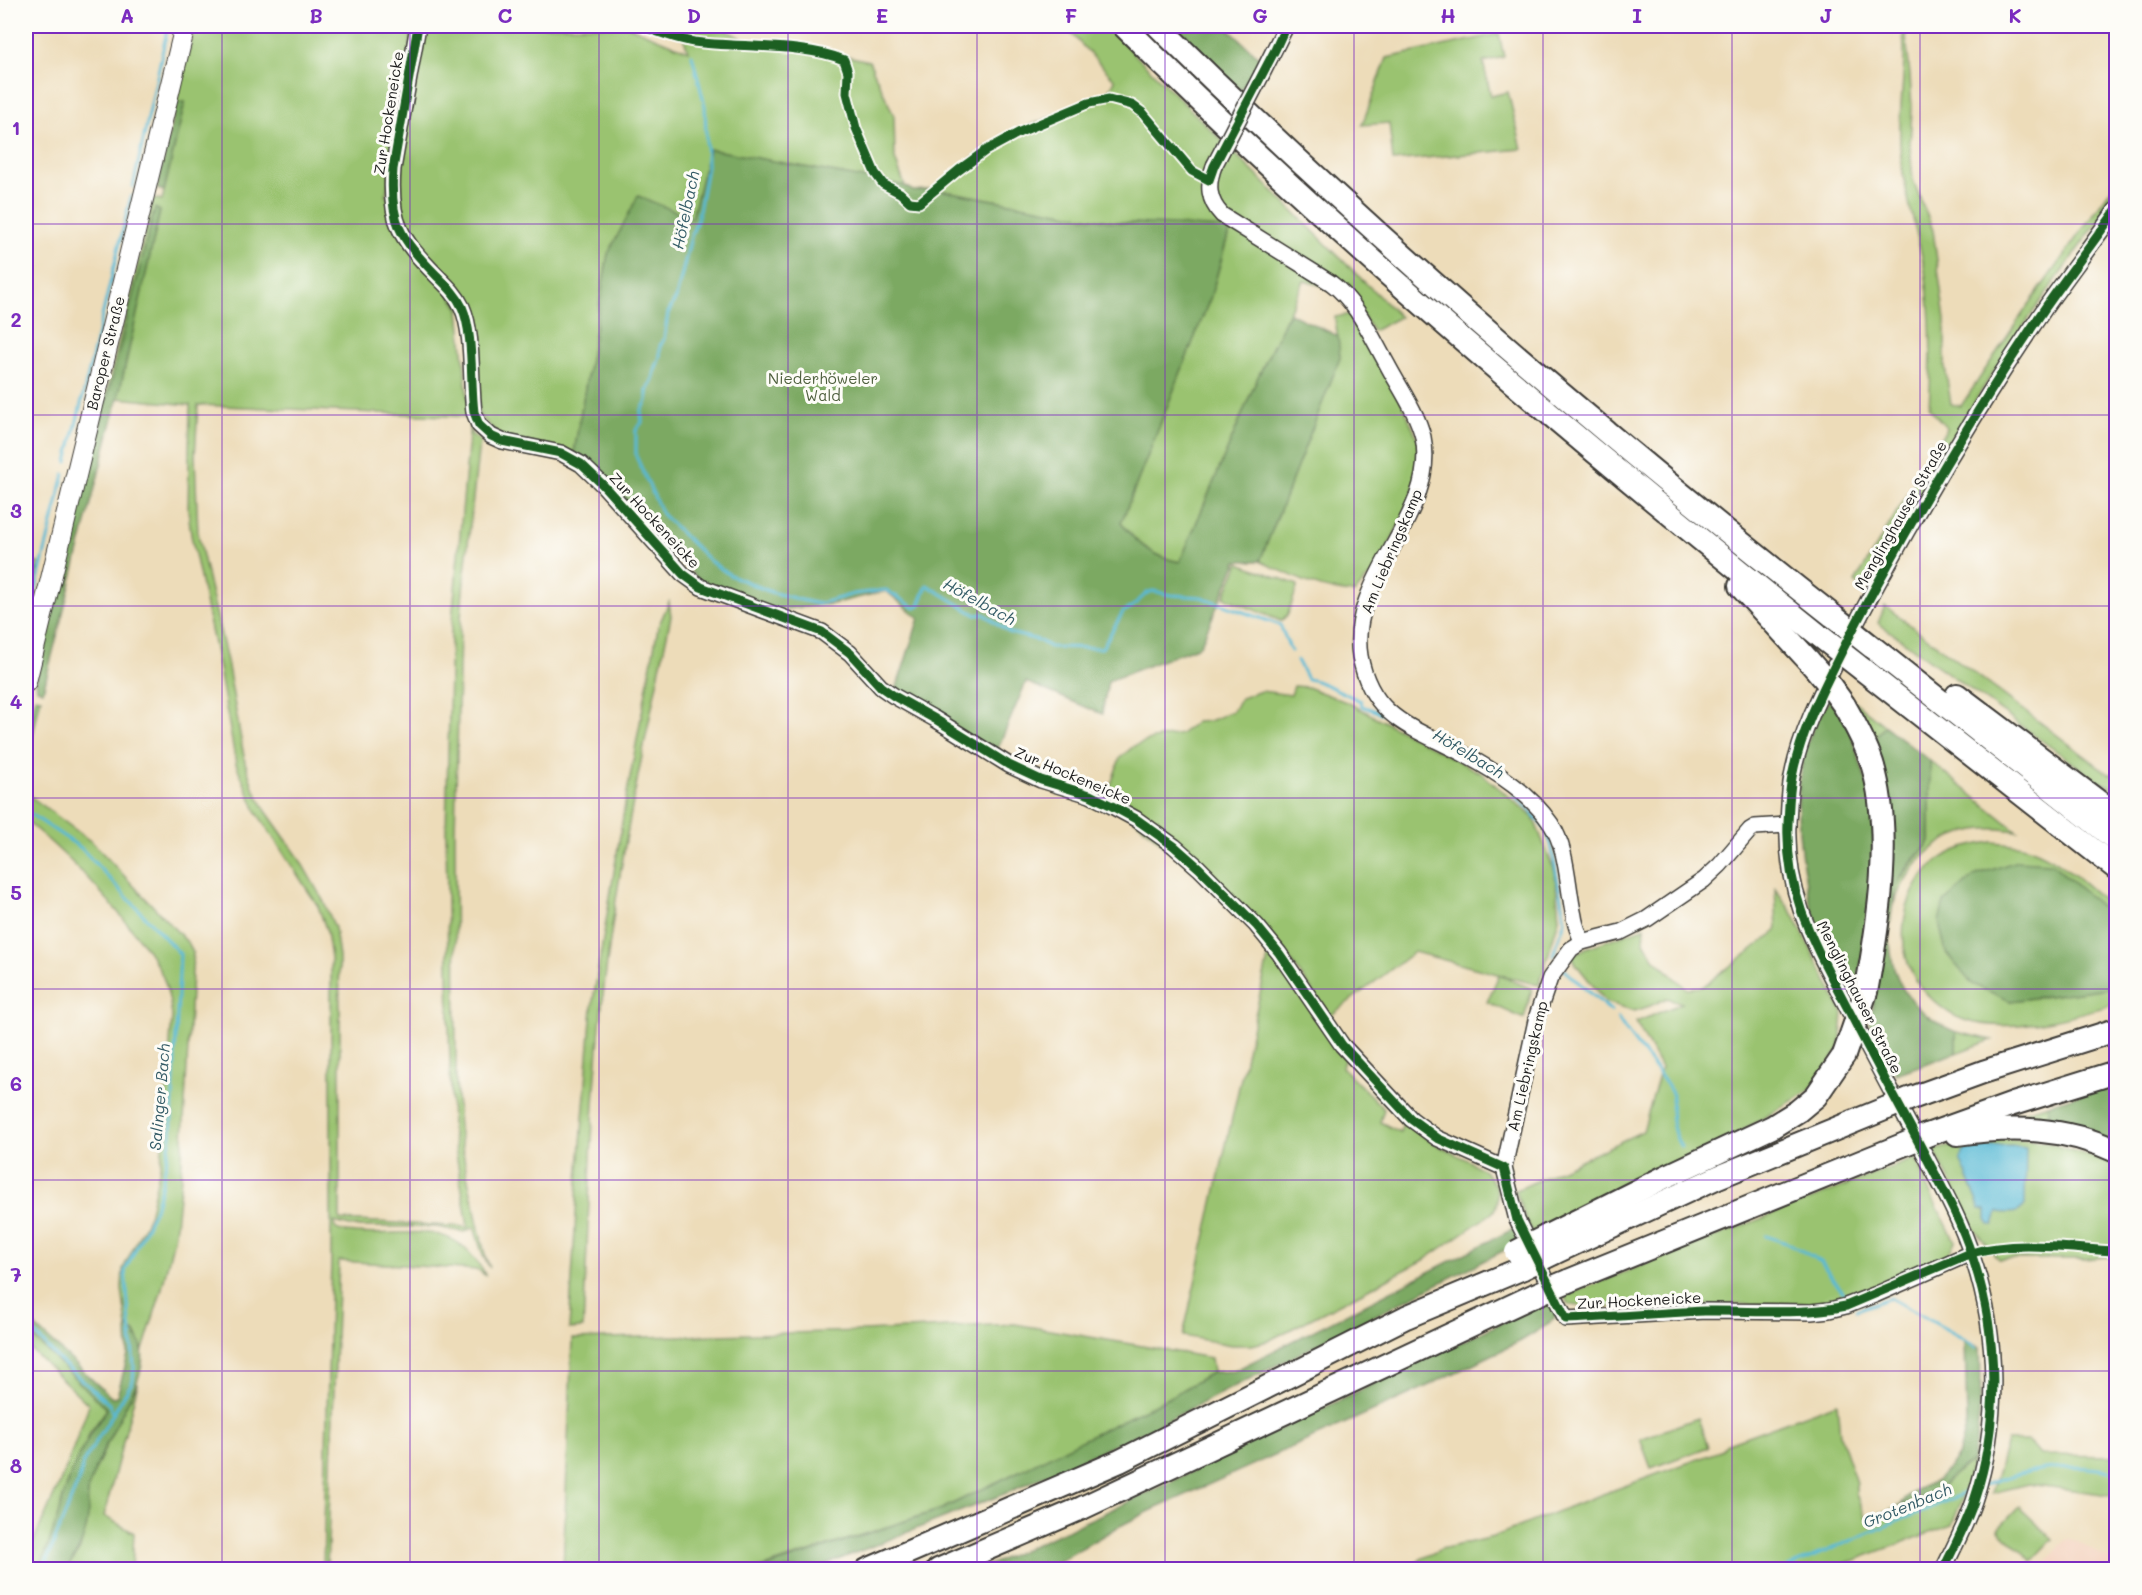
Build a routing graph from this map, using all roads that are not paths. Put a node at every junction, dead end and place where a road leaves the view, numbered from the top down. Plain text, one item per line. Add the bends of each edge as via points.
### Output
1 (185, 26) edge
2 (418, 26) edge
3 (1124, 26) edge
4 (1158, 26) edge
5 (1286, 26) edge
6 (2116, 210) edge
7 (1662, 509) junction
8 (1874, 642) junction
9 (26, 682) edge
10 (2116, 815) edge
11 (1788, 825) junction
12 (2116, 840) edge
13 (2116, 868) edge
14 (1582, 942) junction
15 (2116, 1029) edge
16 (2116, 1072) edge
17 (1929, 1138) junction
18 (2116, 1151) edge
19 (1504, 1168) junction
20 (1550, 1244) junction
21 (1971, 1253) junction
22 (867, 1569) edge
23 (938, 1569) edge
24 (1943, 1569) edge

1 - 9 main road, Baroper Straße
2 - 19 street, Zur Hockeneicke via 393,169 394,215 402,235 453,292 463,310 474,412 485,432 502,441 542,448 581,464 683,574 701,587 822,632 894,696 1009,765 1098,799 1165,839 1199,867 1256,926 1342,1045 1411,1119 1437,1138
3 - 7 highway via 1355,244
4 - 8 highway, bridge via 1290,153 1491,335 1659,476 1829,612
5 - 14 street, Am Liebringskamp, bridge via 1214,166 1209,190 1222,215 1344,294 1396,381 1421,433 1424,458 1412,509 1368,597 1360,625 1361,656 1376,696 1386,710 1401,723 1496,773 1551,824 1559,839
6 - 11 street, Menglinghauser Straße via 1994,385 1869,597 1803,736 1792,779
7 - 13 highway, bridge
7 - 20 highway, bridge via 1809,661 1844,705 1863,739 1879,800 1881,871 1874,952 1866,992 1844,1055 1816,1096 1772,1127 1665,1177
8 - 10 highway via 2025,745
8 - 12 highway
11 - 14 street, Am Liebringskamp via 1755,827 1704,880 1647,919 1621,932
11 - 21 street, Menglinghauser Straße via 1796,898 1815,946 1930,1165
14 - 19 street, Am Liebringskamp via 1561,960 1543,996
15 - 20 highway, bridge via 1887,1108
16 - 17 highway via 2013,1104
17 - 18 highway via 2024,1129 2064,1133
17 - 23 highway, bridge via 1715,1220 1535,1295 1082,1508
19 - 21 street, Zur Hockeneicke via 1517,1220 1566,1319 1705,1311 1829,1310 1877,1294
20 - 22 highway, bridge via 1120,1461
21 - 24 street, Menglinghauser Straße via 1990,1337 1991,1413 1975,1496

